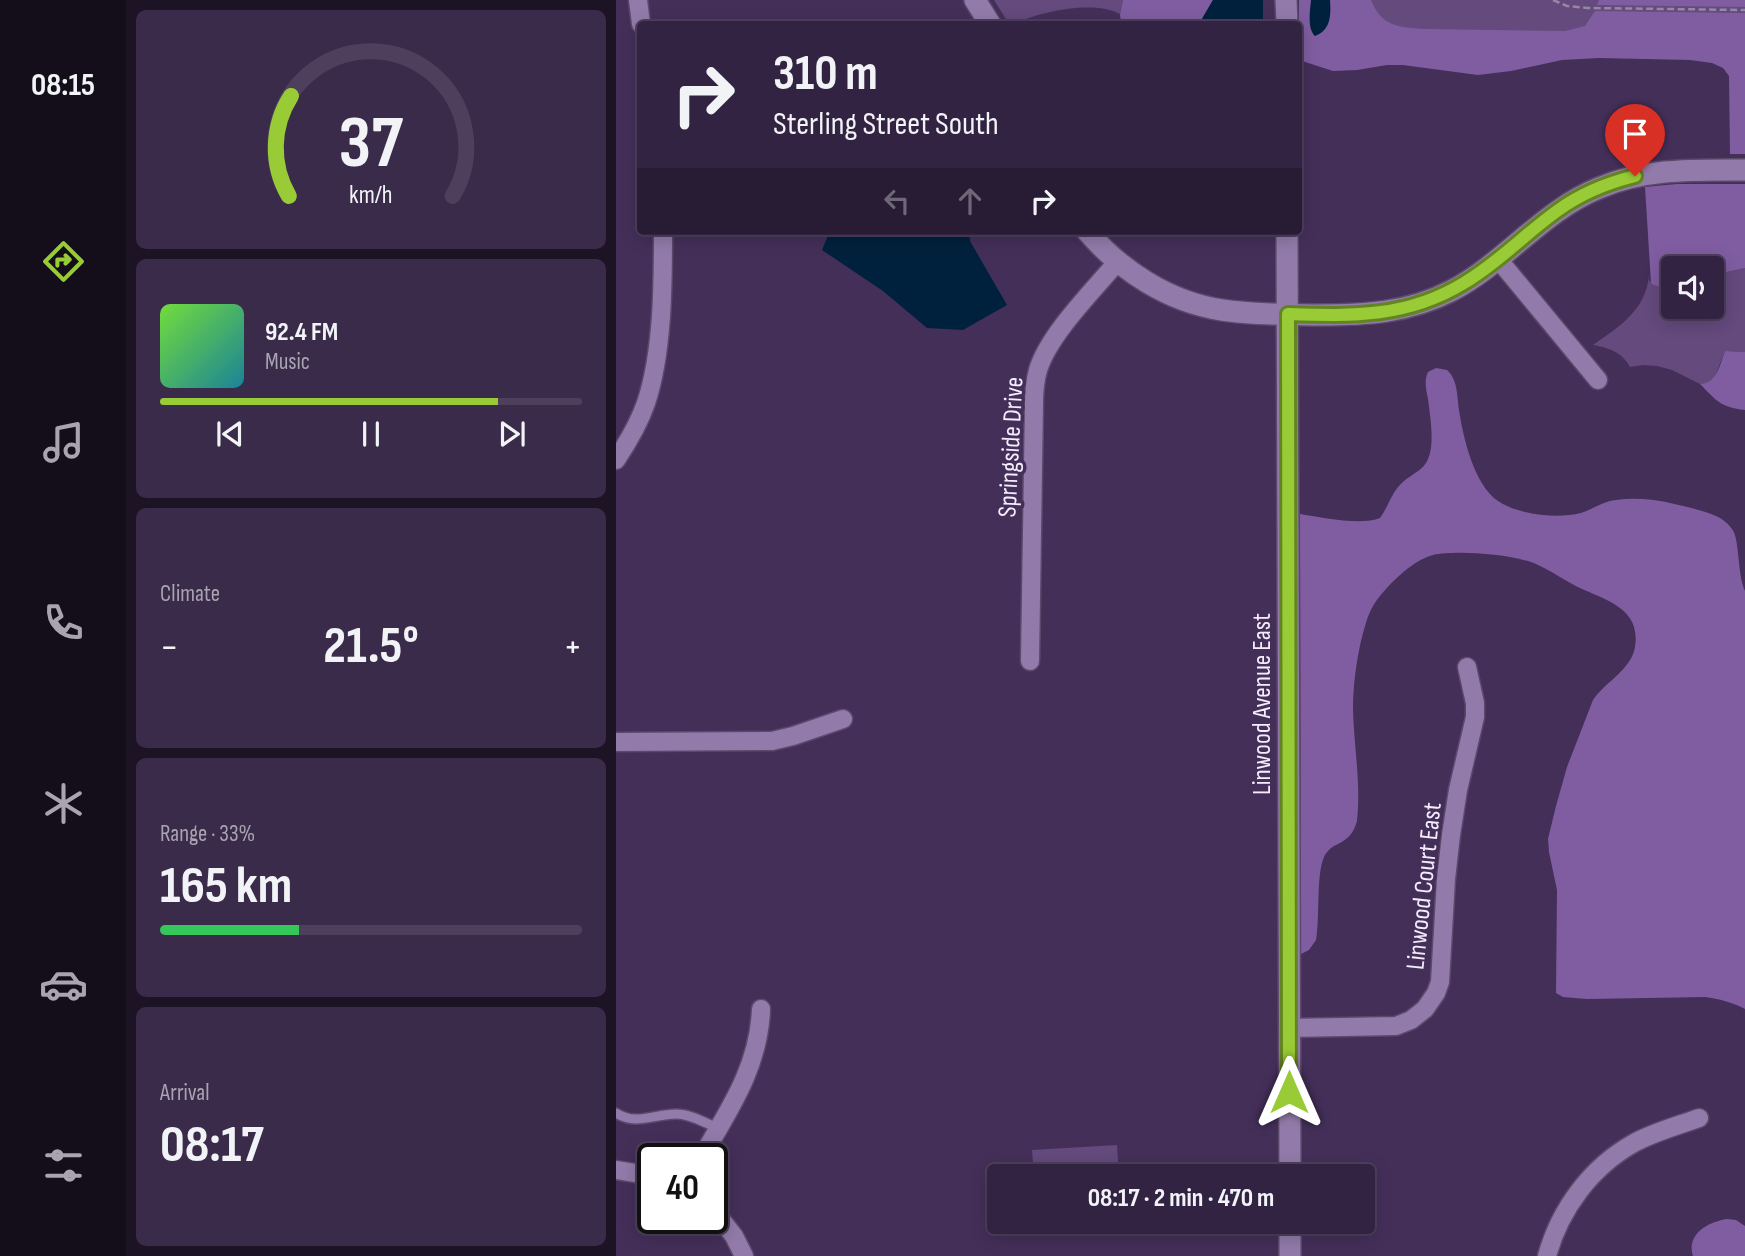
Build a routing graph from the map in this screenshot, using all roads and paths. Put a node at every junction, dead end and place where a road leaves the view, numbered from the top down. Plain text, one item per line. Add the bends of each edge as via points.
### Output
1 (638, 0) edge
2 (975, 0) edge
3 (1286, 0) edge
4 (1553, 0) edge
5 (1745, 10) edge
6 (641, 21) edge
7 (988, 21) edge
8 (1287, 21) edge
9 (1745, 170) edge
10 (663, 235) edge
11 (1091, 235) edge
12 (1287, 235) edge
13 (1498, 259) junction
14 (1118, 261) junction
15 (1288, 314) junction
16 (1598, 380) dead end
17 (616, 460) edge
18 (1030, 661) dead end
19 (1467, 667) dead end
20 (843, 719) dead end
21 (616, 742) edge
22 (761, 1009) dead end
23 (1289, 1028) junction
24 (616, 1112) edge
25 (1699, 1118) dead end
26 (718, 1128) junction
27 (710, 1143) edge
28 (1290, 1164) edge
29 (616, 1170) edge
30 (637, 1173) edge
31 (728, 1228) edge
32 (1290, 1234) edge
33 (744, 1256) edge
34 (1290, 1256) edge
35 (1547, 1256) edge

1 - 6 street
2 - 7 street
3 - 8 street
4 - 5 path via 1587,8
9 - 13 street via 1653,173 1605,185 1559,209
10 - 17 street via 652,380 640,420
11 - 14 street
12 - 15 street, Linwood Avenue East
13 - 15 street via 1453,290 1409,308 1363,314
13 - 16 street
14 - 15 street via 1160,289 1204,306
14 - 18 street, Springside Drive via 1056,336 1038,371
15 - 23 street, Linwood Avenue East
19 - 23 street, Linwood Court East via 1475,717 1451,835 1442,975 1436,993 1421,1013 1396,1026
20 - 21 street via 772,741
22 - 26 street via 748,1072
23 - 28 street, Linwood Avenue East
24 - 26 lane via 634,1119 689,1115
25 - 35 street via 1634,1143 1600,1168 1570,1204
26 - 27 street
29 - 30 street
31 - 33 street
32 - 34 street

